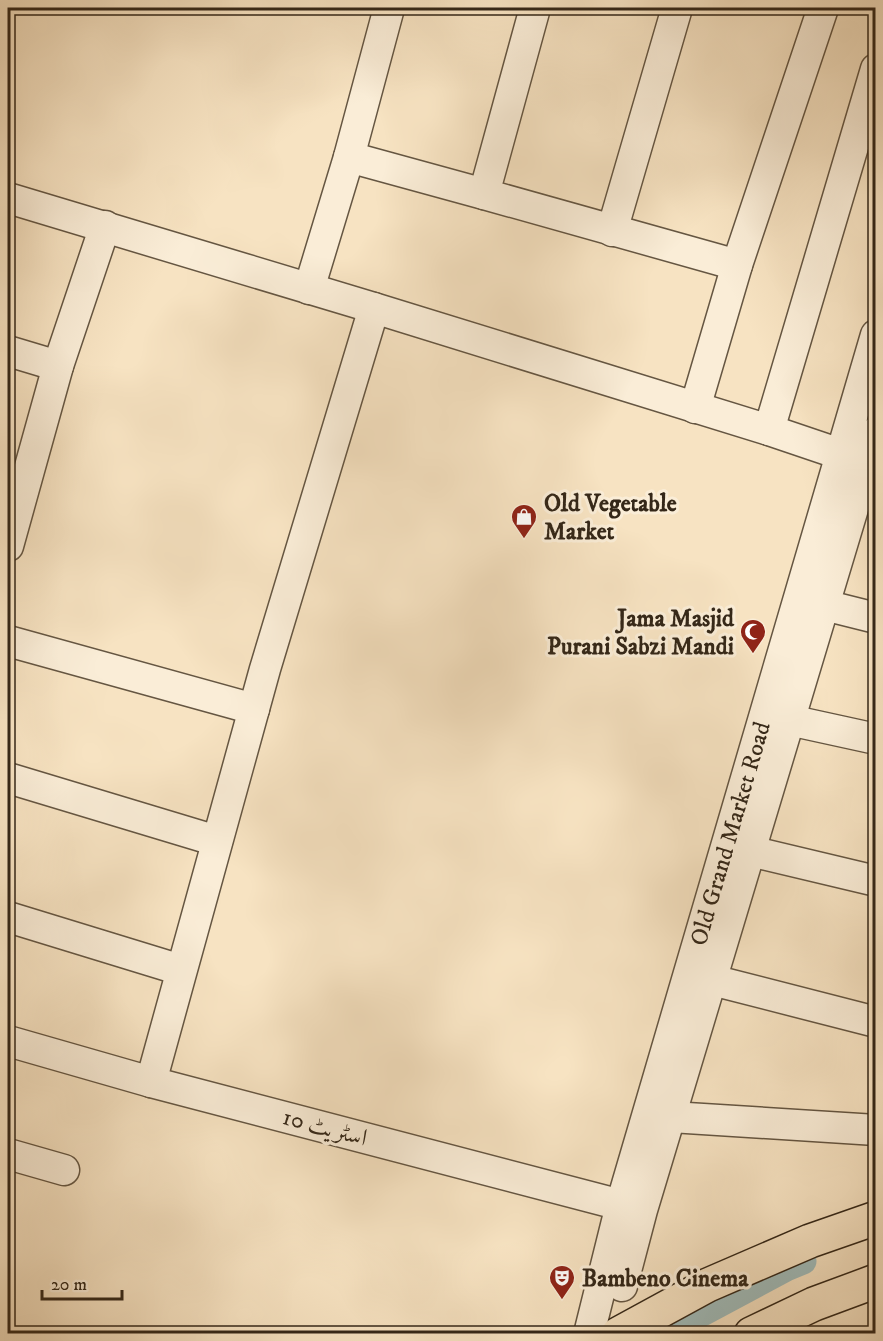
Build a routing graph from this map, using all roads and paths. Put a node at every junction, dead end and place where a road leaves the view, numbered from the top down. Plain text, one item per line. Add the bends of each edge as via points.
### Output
1 (389, 8) edge
2 (535, 8) edge
3 (677, 8) edge
4 (817, 9) edge
5 (876, 69) edge
6 (349, 157) junction
7 (484, 194) junction
8 (8, 198) edge
9 (105, 226) junction
10 (612, 231) junction
11 (737, 265) junction
12 (309, 289) junction
13 (374, 308) junction
14 (876, 334) edge
15 (8, 351) edge
16 (58, 366) junction
17 (694, 408) junction
18 (769, 430) junction
19 (876, 432) edge
20 (860, 463) edge
21 (15, 494) edge
22 (8, 546) edge
23 (824, 605) junction
24 (876, 618) edge
25 (8, 641) edge
26 (254, 709) junction
27 (789, 720) junction
28 (876, 740) edge
29 (8, 778) edge
30 (217, 841) junction
31 (750, 851) junction
32 (876, 881) edge
33 (8, 917) edge
34 (181, 970) junction
35 (712, 980) junction
36 (876, 1022) edge
37 (8, 1041) edge
38 (151, 1082) junction
39 (671, 1117) junction
40 (876, 1131) edge
41 (8, 1154) edge
42 (64, 1170) dead end
43 (632, 1208) junction
44 (876, 1218) edge
45 (876, 1281) edge
46 (589, 1334) edge
47 (609, 1334) edge
48 (618, 1334) edge
49 (751, 1334) edge

1 - 6 street
2 - 7 street
3 - 10 street
4 - 11 street
5 - 18 street
6 - 7 street
6 - 12 street
7 - 10 street
8 - 9 street
9 - 12 street
9 - 16 street
10 - 11 street
11 - 17 street
12 - 13 street
13 - 17 street
13 - 26 street
14 - 20 street, Old Grand Market Road
15 - 16 street
16 - 21 street
17 - 18 street
18 - 20 street
19 - 20 street, Old Grand Market Road
20 - 23 street, Old Grand Market Road
20 - 43 street, Old Grand Market Road
21 - 22 street
23 - 24 street
23 - 27 street, Old Grand Market Road
25 - 26 street
26 - 30 street
27 - 28 street
27 - 31 street, Old Grand Market Road
29 - 30 street
30 - 34 street
31 - 32 street
31 - 35 street, Old Grand Market Road
33 - 34 street
34 - 38 street
35 - 36 street
35 - 39 street, Old Grand Market Road
37 - 38 street, اسٹریٹ 10
38 - 43 street, اسٹریٹ 10
39 - 40 street
39 - 43 street, Old Grand Market Road
41 - 42 street
43 - 46 street, Old Grand Market Road
43 - 47 street, Old Grand Market Road
44 - 48 main road via 810,1241 708,1285
45 - 49 main road via 814,1304

